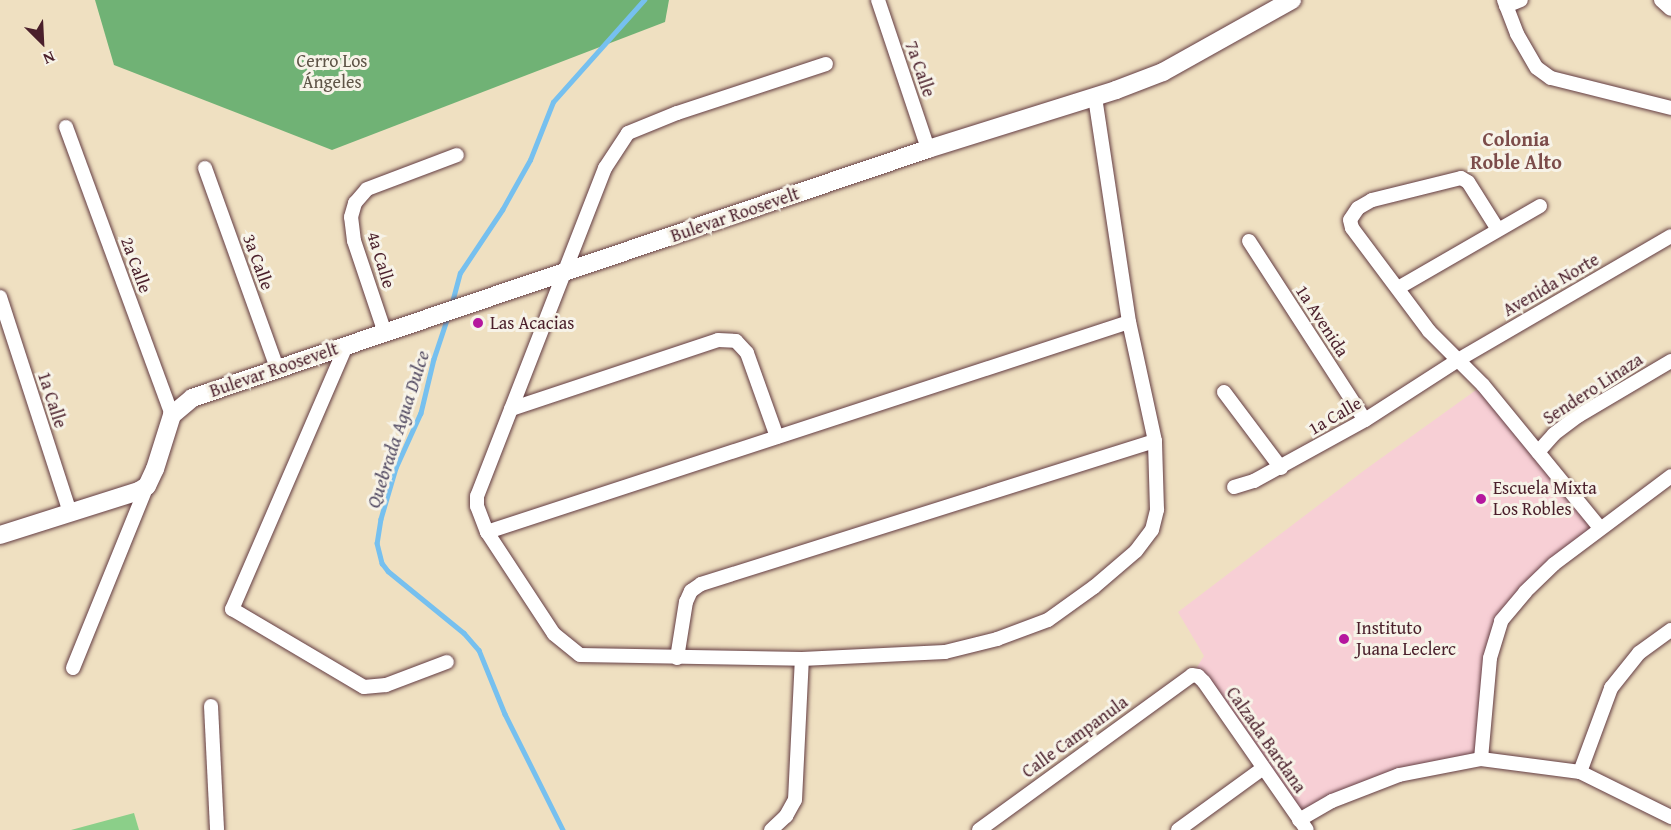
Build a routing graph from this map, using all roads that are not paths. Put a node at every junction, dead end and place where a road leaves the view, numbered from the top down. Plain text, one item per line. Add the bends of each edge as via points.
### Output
1 (878, 0) edge
2 (1292, 0) edge
3 (1521, 0) edge
4 (1662, 0) edge
5 (1505, 3) edge
6 (1671, 9) edge
7 (826, 64) dead end
8 (1095, 97) junction
9 (1671, 108) edge
10 (66, 127) dead end
11 (928, 149) junction
12 (457, 155) dead end
13 (206, 168) dead end
14 (1540, 206) dead end
15 (1497, 228) junction
16 (1671, 236) edge
17 (1248, 241) dead end
18 (562, 275) junction
19 (1398, 288) junction
20 (0, 297) edge
21 (1130, 322) junction
22 (385, 333) junction
23 (346, 346) junction
24 (1671, 361) edge
25 (1453, 363) junction
26 (277, 368) junction
27 (1224, 392) dead end
28 (511, 409) junction
29 (172, 415) junction
30 (1365, 420) junction
31 (777, 437) junction
32 (1155, 441) junction
33 (1538, 452) junction
34 (1281, 468) junction
35 (1671, 476) edge
36 (147, 486) junction
37 (1234, 487) dead end
38 (70, 513) junction
39 (1600, 528) junction
40 (487, 532) junction
41 (0, 535) edge
42 (1671, 630) edge
43 (677, 657) junction
44 (802, 659) junction
45 (447, 662) dead end
46 (73, 668) dead end
47 (1192, 675) joint
48 (211, 706) dead end
49 (1481, 759) junction
50 (1262, 769) junction
51 (1581, 772) junction
52 (1671, 817) edge
53 (1303, 825) edge
54 (217, 830) edge
55 (771, 830) edge
56 (979, 830) edge
57 (1178, 830) edge

1 - 11 street, 7a Calle
2 - 8 main road, Bulevar Roosevelt via 1163,72
3 - 5 street
4 - 6 street
5 - 9 street via 1537,68 1551,78
7 - 18 street via 628,133 606,168
8 - 11 main road, Bulevar Roosevelt
8 - 21 street
10 - 29 street, 2a Calle
11 - 18 main road, Bulevar Roosevelt
12 - 22 street, 4a Calle via 367,189 355,203 351,217 354,241
13 - 26 street, 3a Calle
14 - 15 street
15 - 19 street
15 - 19 street via 1468,182 1461,178 1372,200 1358,208 1350,220 1352,228
16 - 25 street, Avenida Norte
17 - 30 street, 1a Avenida
18 - 22 main road, Bulevar Roosevelt
18 - 28 street
19 - 25 street
20 - 38 street, 1a Calle
21 - 31 street
21 - 32 street
22 - 23 main road, Bulevar Roosevelt
23 - 26 main road, Bulevar Roosevelt
23 - 45 street via 231,609 364,687 386,686
24 - 33 street, Sendero Linaza via 1578,416
25 - 30 street, 1a Calle
25 - 33 street via 1483,385
26 - 29 main road, Bulevar Roosevelt via 192,398
27 - 34 street
28 - 31 street via 718,340 736,341 747,353
28 - 40 street via 477,496
29 - 36 main road
30 - 34 street, 1a Calle
31 - 40 street
32 - 43 street via 700,584 686,602
32 - 44 street via 1157,510 1152,530 1136,551 1094,588 1048,620 997,639 945,652
33 - 39 street
34 - 37 street, 1a Calle
35 - 39 street
36 - 38 main road
36 - 46 street
38 - 41 main road
39 - 49 street via 1554,564 1502,621 1490,658
40 - 43 street via 554,634 580,656
42 - 51 street via 1640,653 1611,688
43 - 44 street
44 - 55 street via 795,800
47 - 50 street, Calzada Bardana via 1204,682
47 - 56 street, Calle Campanula
48 - 54 street
49 - 51 street
49 - 53 street via 1399,775 1332,801
50 - 53 street, Calzada Bardana
50 - 57 street
51 - 52 street

